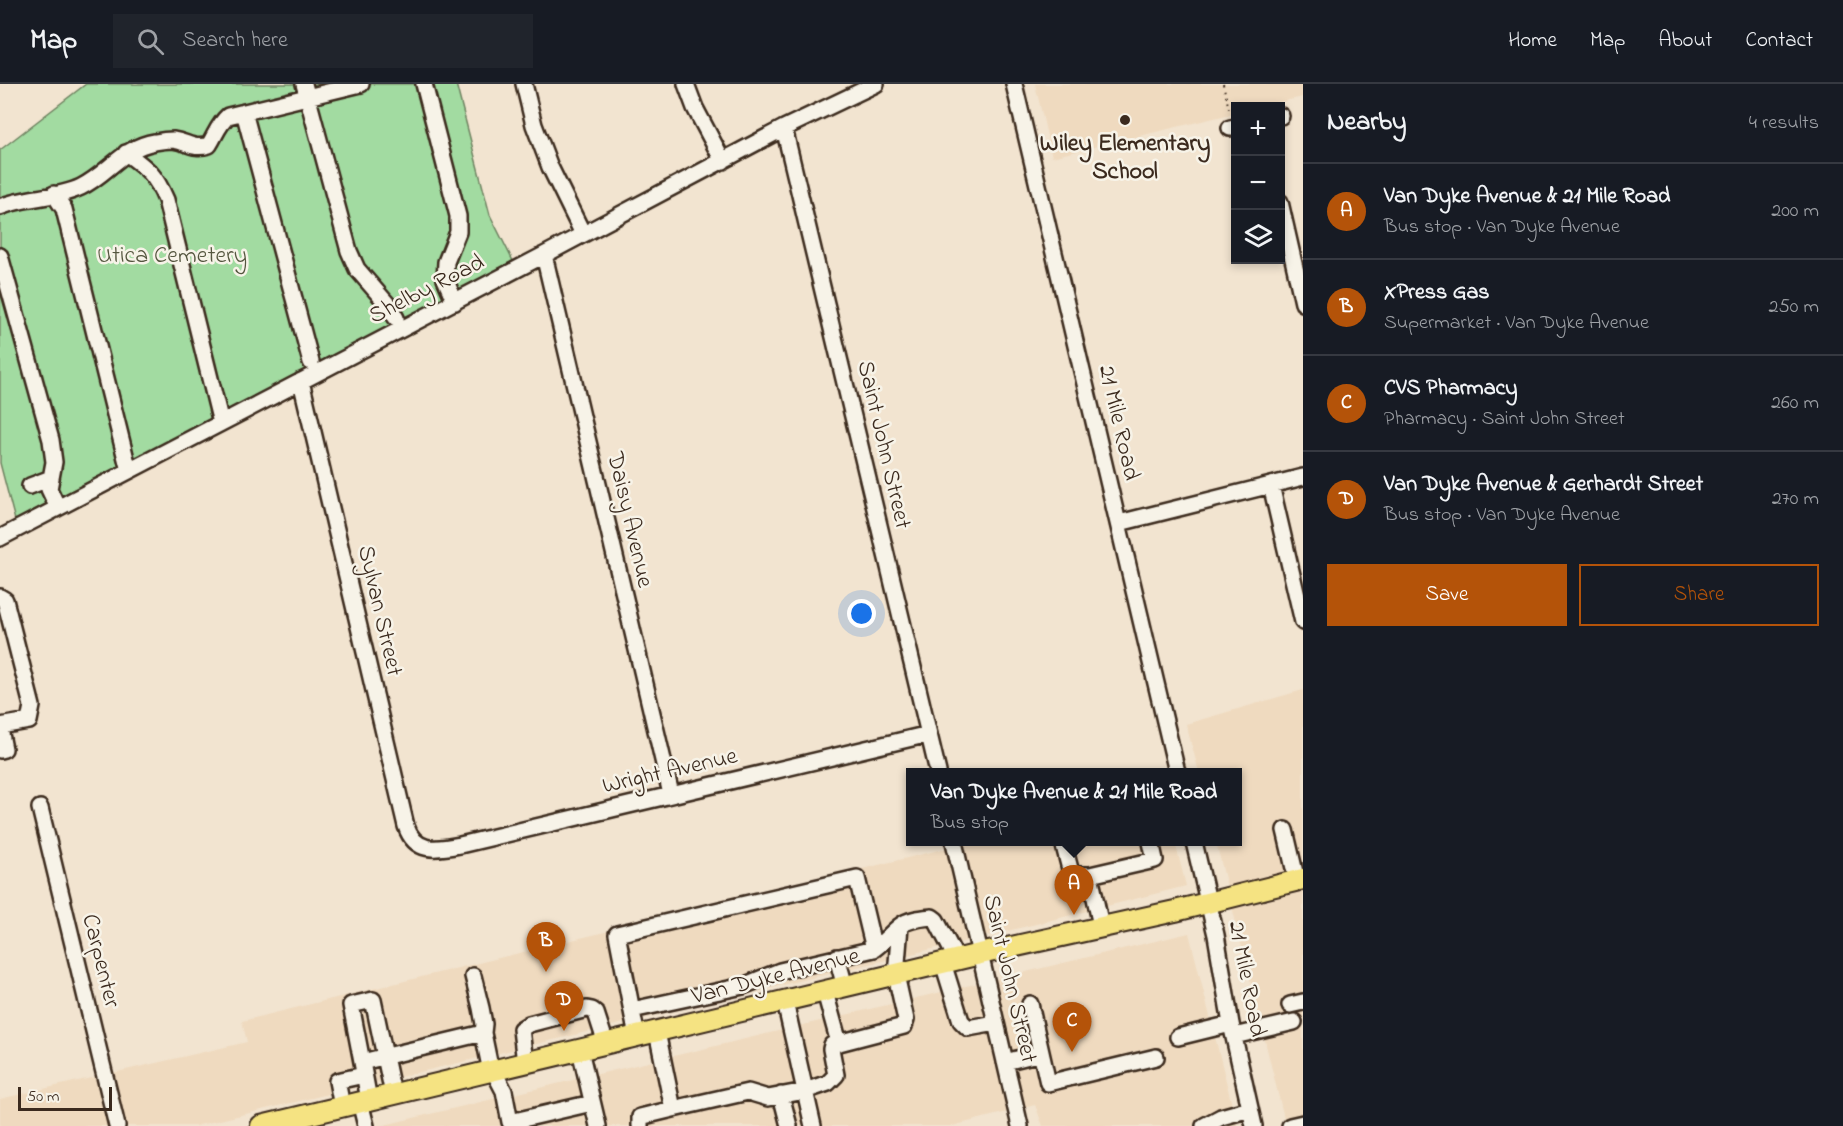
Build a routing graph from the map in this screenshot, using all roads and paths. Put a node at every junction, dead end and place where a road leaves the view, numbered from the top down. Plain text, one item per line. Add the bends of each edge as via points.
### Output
1 (361, 84) edge
2 (424, 84) edge
3 (524, 84) edge
4 (686, 84) edge
5 (876, 84) edge
6 (1014, 84) edge
7 (1223, 84) edge
8 (305, 90) edge
9 (244, 112) junction
10 (1231, 120) edge
11 (784, 128) junction
12 (126, 153) junction
13 (723, 161) junction
14 (54, 194) junction
15 (0, 207) edge
16 (1283, 210) edge
17 (583, 234) junction
18 (544, 255) junction
19 (0, 256) edge
20 (455, 302) junction
21 (1303, 303) edge
22 (396, 318) dead end
23 (310, 362) dead end
24 (302, 381) junction
25 (221, 423) junction
26 (129, 471) junction
27 (1303, 477) edge
28 (51, 478) junction
29 (1271, 485) junction
30 (30, 486) dead end
31 (58, 508) junction
32 (1119, 523) junction
33 (0, 538) edge
34 (0, 597) edge
35 (1303, 622) edge
36 (0, 728) edge
37 (929, 734) junction
38 (0, 750) edge
39 (937, 768) edge
40 (1172, 768) edge
41 (671, 794) junction
42 (40, 807) dead end
43 (1285, 830) dead end
44 (421, 846) joint
45 (955, 846) edge
46 (1064, 846) edge
47 (1152, 846) edge
48 (1195, 846) edge
49 (1090, 875) junction
50 (1300, 880) edge
51 (1208, 903) junction
52 (900, 926) junction
53 (1101, 926) junction
54 (874, 949) junction
55 (980, 954) junction
56 (837, 957) junction
57 (950, 962) junction
58 (896, 975) junction
59 (473, 976) dead end
60 (756, 981) junction
61 (845, 987) junction
62 (825, 992) junction
63 (670, 1001) junction
64 (785, 1002) junction
65 (1030, 1005) dead end
66 (763, 1007) junction
67 (632, 1010) junction
68 (1294, 1022) dead end
69 (996, 1023) junction
70 (676, 1028) junction
71 (1233, 1030) junction
72 (657, 1032) junction
73 (483, 1033) junction
74 (637, 1037) junction
75 (1178, 1037) dead end
76 (606, 1044) junction
77 (836, 1044) junction
78 (580, 1050) junction
79 (1041, 1053) junction
80 (1156, 1057) dead end
81 (384, 1058) junction
82 (1005, 1062) junction
83 (525, 1063) junction
84 (363, 1069) junction
85 (493, 1071) junction
86 (805, 1091) junction
87 (393, 1094) junction
88 (781, 1095) junction
89 (357, 1102) junction
90 (592, 1103) junction
91 (1250, 1108) junction
92 (673, 1109) junction
93 (284, 1123) edge
94 (1303, 1123) edge
95 (117, 1126) edge
96 (261, 1126) edge
97 (366, 1126) edge
98 (598, 1126) edge
99 (640, 1126) edge
100 (789, 1126) edge
101 (813, 1126) edge
102 (1020, 1126) edge
103 (1204, 1126) edge
104 (1254, 1126) edge
105 (1290, 1126) edge

1 - 8 street
2 - 20 street via 458,216 458,232 446,262 445,279
3 - 17 street via 550,168
4 - 13 street
5 - 11 street, Shelby Road
6 - 32 street, 21 Mile Road
7 - 10 path
8 - 9 street
8 - 22 street via 349,251 357,269
9 - 12 street via 228,116 219,124 208,145 199,148 173,141 154,142
9 - 23 street
11 - 13 street, Shelby Road
11 - 37 street, Saint John Street
12 - 14 street via 80,187
12 - 25 street via 149,170 166,200
13 - 17 street, Shelby Road
14 - 15 street
14 - 26 street via 64,208
16 - 21 street
17 - 18 street, Shelby Road
18 - 20 street, Shelby Road
18 - 41 street, Daisy Avenue
19 - 28 street via 51,440
20 - 24 street, Shelby Road
24 - 25 street, Shelby Road
24 - 44 street, Sylvan Street via 406,826 410,837
25 - 26 street, Shelby Road
26 - 31 street, Shelby Road
27 - 29 street
28 - 30 street
28 - 31 street via 49,489
29 - 32 street
29 - 35 street
31 - 33 street, Shelby Road
32 - 40 street, 21 Mile Road
34 - 36 street via 5,600 32,706 29,721
36 - 38 street via 4,749
37 - 39 street, Saint John Street
37 - 41 street, Wright Avenue
41 - 44 street, Wright Avenue via 460,845
42 - 95 street, Carpenter
43 - 50 street
45 - 55 street, Saint John Street
46 - 49 street via 1075,875
47 - 49 street via 1155,860
48 - 51 street, 21 Mile Road
49 - 53 street
50 - 51 main road, Van Dyke Avenue
51 - 53 main road, Van Dyke Avenue
51 - 71 street, 21 Mile Road
52 - 54 street
52 - 57 street via 932,917
52 - 58 street
53 - 55 main road, Van Dyke Avenue
54 - 56 street
54 - 67 street via 857,878 617,934
55 - 57 main road, Van Dyke Avenue
55 - 69 street, Saint John Street
56 - 60 street
56 - 61 street
57 - 58 main road, Van Dyke Avenue
57 - 69 street via 961,1022 968,1028
58 - 61 main road, Van Dyke Avenue
58 - 77 street via 904,1026
59 - 73 street
60 - 63 street
60 - 66 street
61 - 62 main road, Van Dyke Avenue
62 - 64 main road, Van Dyke Avenue
62 - 77 street
63 - 67 street
63 - 70 street
64 - 66 main road, Van Dyke Avenue
64 - 86 street
65 - 79 street
66 - 70 main road, Van Dyke Avenue
67 - 74 street
68 - 71 street
69 - 82 street, Saint John Street
70 - 72 main road, Van Dyke Avenue
71 - 75 street
71 - 91 street, 21 Mile Road
72 - 74 main road, Van Dyke Avenue
72 - 92 street
73 - 81 street
73 - 85 street
74 - 76 main road, Van Dyke Avenue
76 - 78 main road, Van Dyke Avenue
76 - 83 street via 596,1013 587,1009 523,1026
77 - 86 street via 831,1052 835,1078
78 - 83 main road, Van Dyke Avenue
78 - 90 street
79 - 80 street via 1048,1083
79 - 82 street
81 - 84 street
81 - 84 street via 373,1000 351,1005
81 - 87 street
82 - 102 street, Saint John Street
83 - 85 main road, Van Dyke Avenue
84 - 89 street
84 - 89 street via 337,1081
85 - 87 main road, Van Dyke Avenue
85 - 90 street via 504,1091 510,1122
86 - 88 street
86 - 101 street
87 - 89 main road, Van Dyke Avenue
88 - 92 street via 768,1098 748,1092
88 - 100 street
89 - 93 main road, Van Dyke Avenue
89 - 97 street
90 - 98 street
91 - 103 street
91 - 104 street, 21 Mile Road
92 - 99 street via 640,1117
93 - 96 main road, Van Dyke Avenue
94 - 105 street

